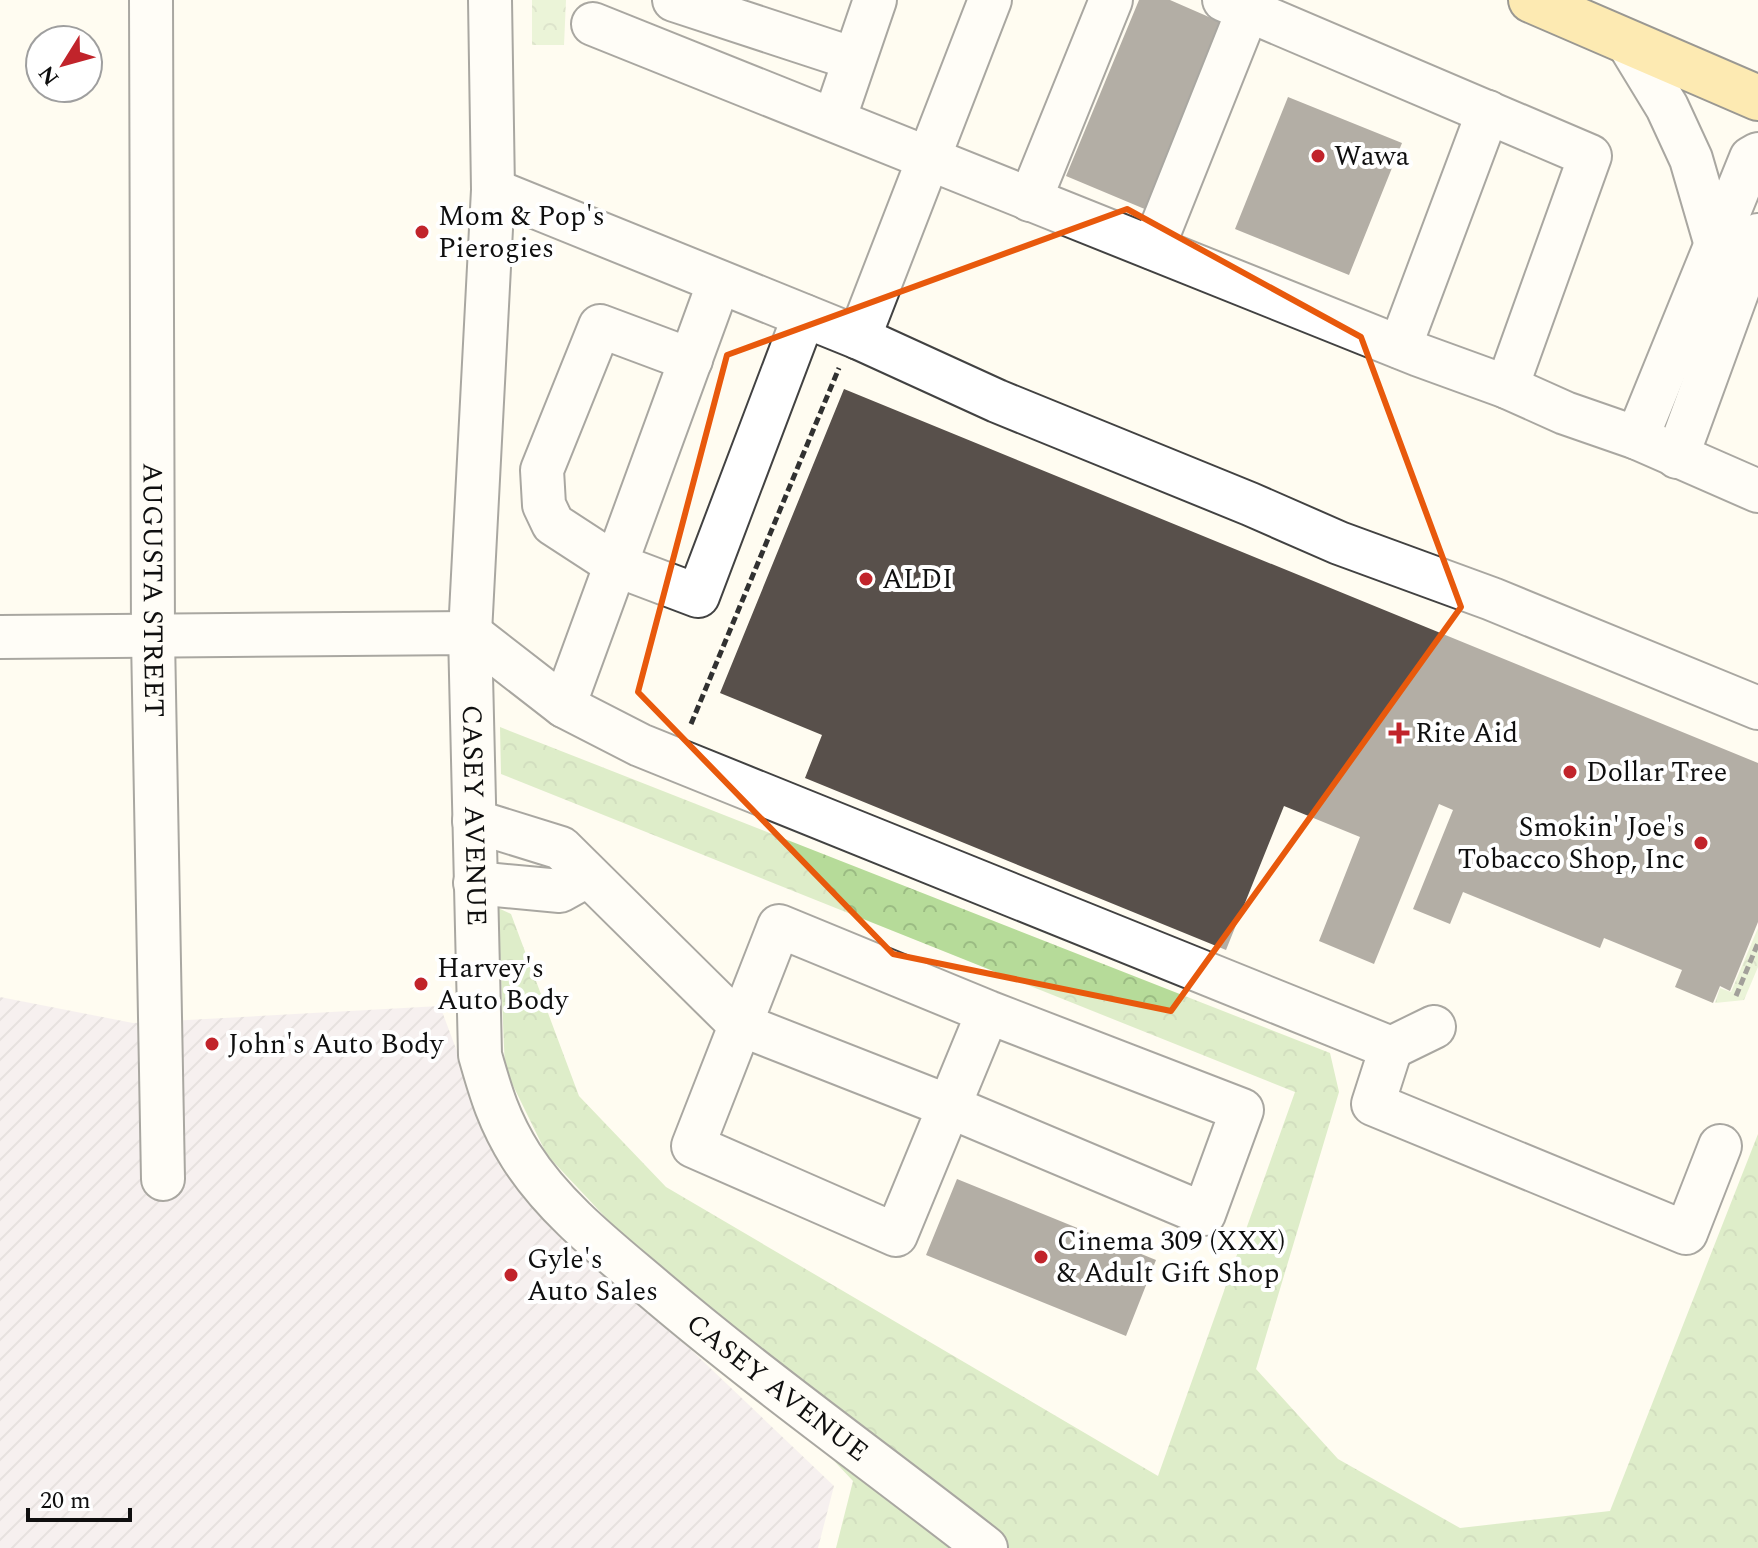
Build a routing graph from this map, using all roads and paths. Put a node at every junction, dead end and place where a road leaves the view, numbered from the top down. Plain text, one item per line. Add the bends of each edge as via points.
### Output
1 (151, 0) edge
2 (490, 0) edge
3 (674, 0) edge
4 (746, 0) edge
5 (961, 0) edge
6 (990, 0) edge
7 (1111, 0) edge
8 (1531, 0) edge
9 (1236, 5) edge
10 (1608, 23) edge
11 (593, 24) dead end
12 (864, 32) edge
13 (1758, 98) edge
14 (1488, 112) junction
15 (834, 120) junction
16 (1758, 154) edge
17 (915, 155) junction
18 (493, 190) junction
19 (1030, 200) junction
20 (1758, 235) edge
21 (1716, 245) junction
22 (1153, 248) junction
23 (1750, 272) edge
24 (719, 282) junction
25 (834, 337) junction
26 (1400, 347) junction
27 (691, 360) junction
28 (1507, 387) junction
29 (1637, 438) junction
30 (1677, 457) junction
31 (1758, 491) edge
32 (616, 565) junction
33 (470, 633) junction
34 (0, 637) edge
35 (153, 638) junction
36 (564, 706) junction
37 (1758, 708) edge
38 (689, 729) dead end
39 (474, 821) junction
40 (587, 876) junction
41 (475, 883) junction
42 (1758, 943) edge
43 (1736, 996) dead end
44 (988, 1012) junction
45 (739, 1024) junction
46 (1434, 1027) dead end
47 (1391, 1048) junction
48 (948, 1106) junction
49 (1720, 1146) dead end
50 (163, 1179) dead end
51 (986, 1548) edge

1 - 35 street, AUGUSTA STREET
2 - 18 street, CASEY AVENUE
3 - 12 street
4 - 12 street
5 - 17 street
6 - 17 street
7 - 19 street
8 - 10 main road
9 - 14 street
9 - 22 street
10 - 13 main road
10 - 21 street via 1667,107 1691,159
11 - 15 street
12 - 15 street
14 - 26 street
14 - 28 street via 1590,156
15 - 17 street
16 - 21 street via 1751,158
17 - 19 street
17 - 25 street
18 - 24 street
18 - 33 street, CASEY AVENUE
19 - 22 street
20 - 23 street
21 - 29 street
22 - 26 street
23 - 30 street
24 - 25 street
24 - 27 street
25 - 32 street via 698,596
25 - 37 street
25 - 38 path
26 - 28 street
27 - 32 street
27 - 32 street via 600,326 542,470 544,505 553,524
28 - 29 street
29 - 30 street
30 - 31 street
32 - 36 street
33 - 35 street
33 - 36 street
33 - 39 street, CASEY AVENUE
34 - 35 street
35 - 50 street, AUGUSTA STREET
36 - 47 street via 640,745
39 - 40 street via 561,848
39 - 41 street, CASEY AVENUE
40 - 41 street via 560,891
40 - 45 street
41 - 51 street, CASEY AVENUE via 480,1055 495,1109 522,1157 559,1204 702,1330
42 - 43 path
44 - 45 street via 779,926
44 - 48 street
44 - 48 street via 1242,1110 1204,1214
45 - 48 street
45 - 48 street via 693,1146 896,1235
46 - 47 street
47 - 49 street via 1373,1104 1686,1233

